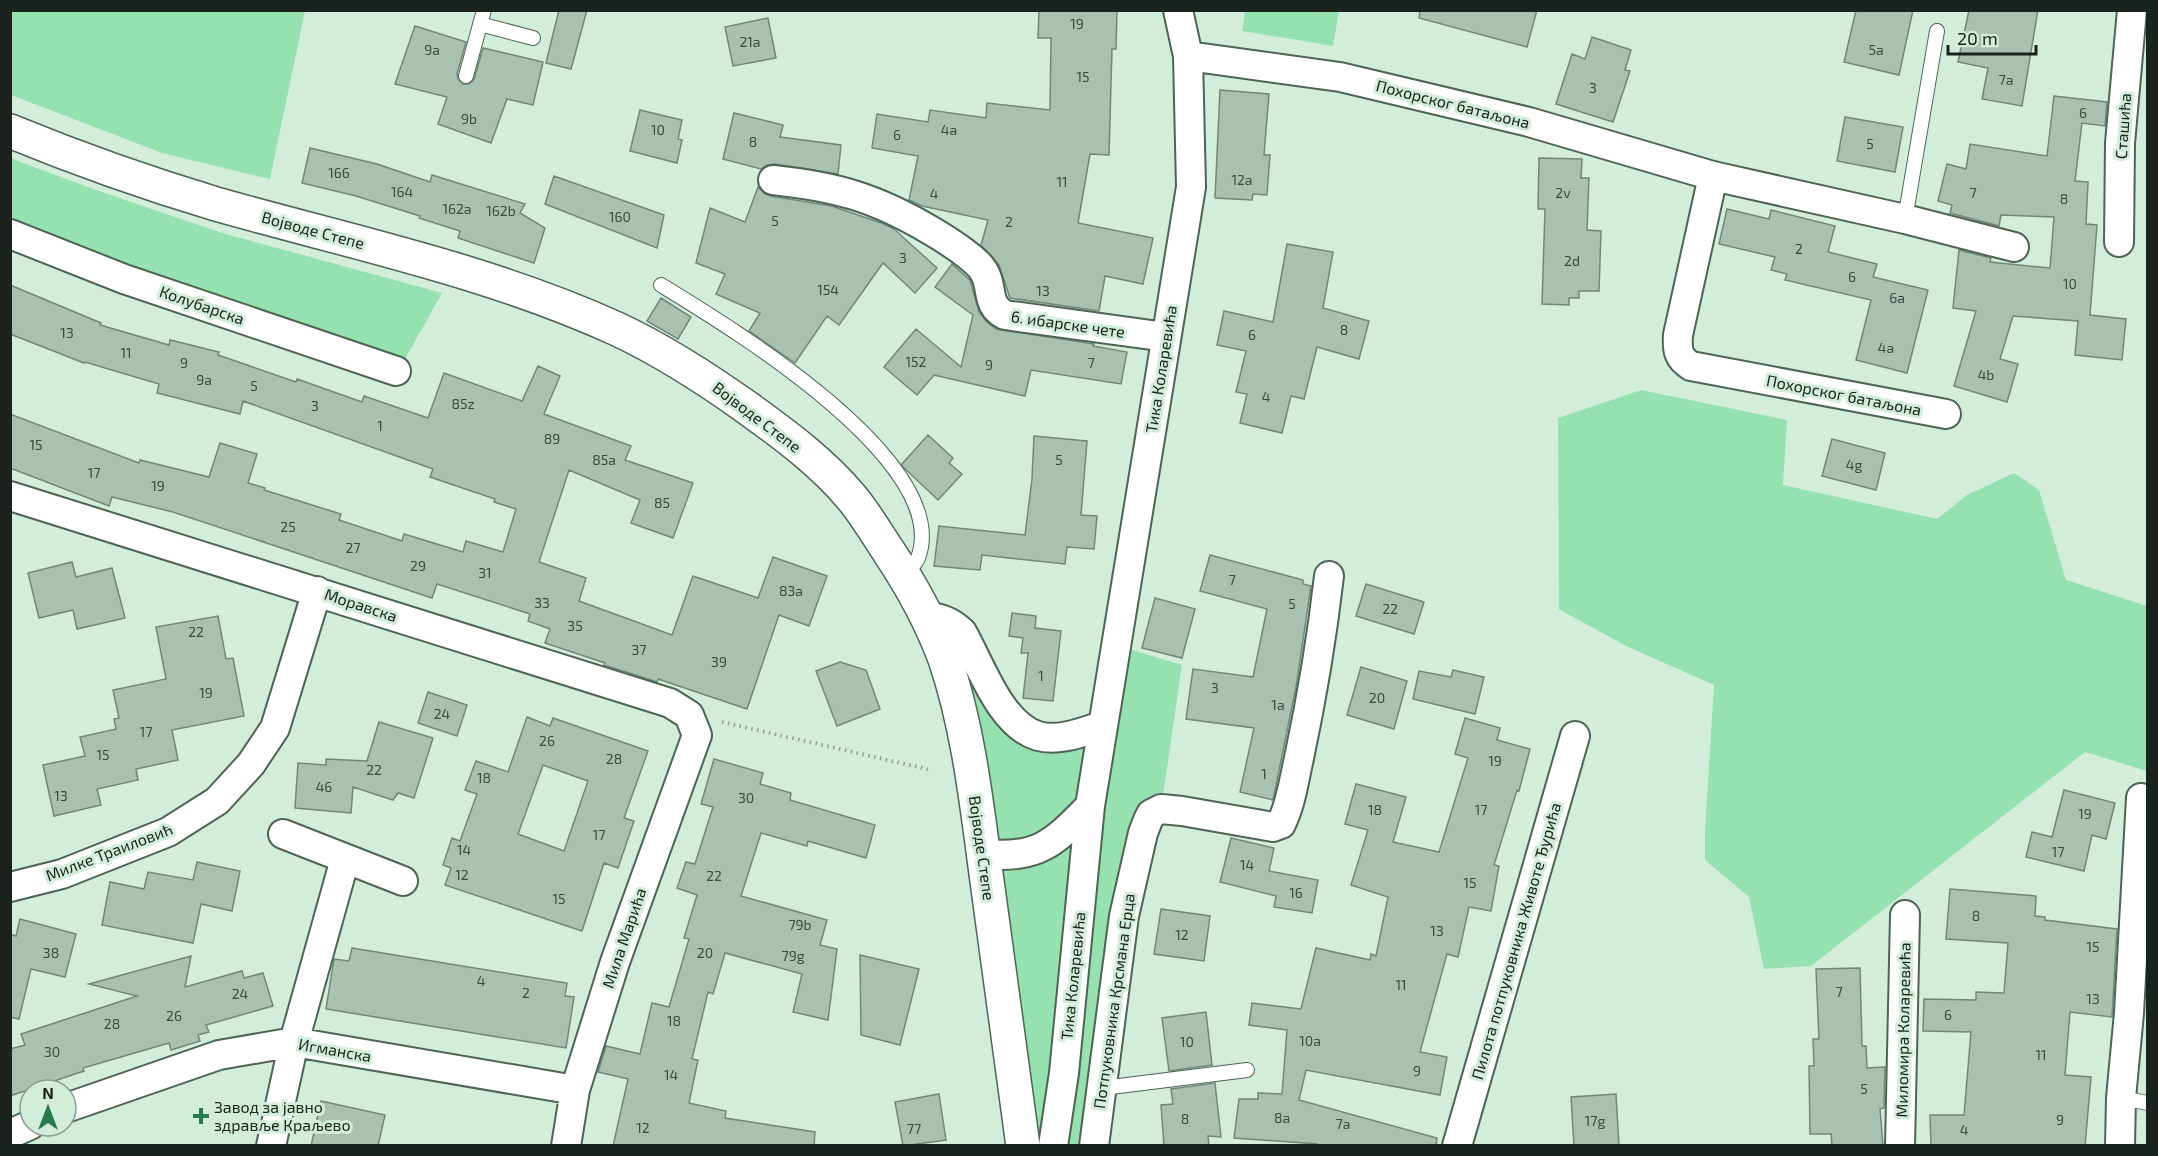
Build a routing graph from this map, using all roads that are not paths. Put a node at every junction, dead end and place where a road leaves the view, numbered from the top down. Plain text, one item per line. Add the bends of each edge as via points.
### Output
1 (1178, 10) edge
2 (2132, 10) edge
3 (482, 17) edge
4 (1937, 31) dead end
5 (533, 38) dead end
6 (1188, 56) junction
7 (466, 76) dead end
8 (10, 131) edge
9 (1713, 176) junction
10 (773, 180) dead end
11 (1905, 219) junction
12 (10, 234) edge
13 (2119, 242) dead end
14 (2014, 247) dead end
15 (661, 285) dead end
16 (1166, 337) junction
17 (396, 371) dead end
18 (1946, 414) dead end
19 (10, 495) edge
20 (904, 576) junction
21 (1329, 576) dead end
22 (317, 591) junction
23 (927, 617) junction
24 (693, 725) joint
25 (1102, 726) junction
26 (1575, 736) dead end
27 (2141, 798) dead end
28 (1090, 806) junction
29 (283, 834) dead end
30 (984, 854) junction
31 (345, 859) junction
32 (403, 881) dead end
33 (10, 887) edge
34 (1905, 915) dead end
35 (2138, 1015) edge
36 (294, 1042) junction
37 (1247, 1070) dead end
38 (1103, 1089) junction
39 (575, 1090) junction
40 (2134, 1101) edge
41 (78, 1104) edge
42 (271, 1146) edge
43 (566, 1146) edge
44 (1023, 1146) edge
45 (1053, 1146) edge
46 (1094, 1146) edge
47 (1457, 1146) edge
48 (1900, 1146) edge
49 (2120, 1146) edge

1 - 6 street, Тика Коларевића
2 - 13 street, Сташића via 2120,143
3 - 5 lane
3 - 7 lane
4 - 11 lane
6 - 9 street, Похорског батаљона via 1340,77 1529,122
6 - 16 street, Тика Коларевића via 1191,187
8 - 20 street, Војводе Степе via 220,205 469,274 619,330 706,379 821,466 854,500
9 - 11 street, Похорског батаљона
9 - 18 street, Похорског батаљона via 1678,335 1678,352 1684,362
10 - 16 street, 6. ибарске чете via 847,192 913,220 978,264 989,280 995,310 1005,315
11 - 14 street, Похорског батаљона
12 - 17 street, Колубарска via 124,279
15 - 20 lane via 773,357 839,410 877,447 906,484 918,513 918,558
16 - 25 street, Тика Коларевића
19 - 22 street, Моравска
20 - 23 street, Војводе Степе
21 - 38 street, Потпуковника Крсмана Ерца via 1301,746 1281,824 1273,827 1161,809 1148,820 1124,916
22 - 24 street, Моравска via 670,703
22 - 33 street, Милке Траиловић via 275,728 251,764 217,801 168,832 62,874
23 - 25 street via 941,618 962,632 997,698 1015,722 1028,731 1039,736 1067,736
23 - 30 street, Војводе Степе via 959,705
24 - 39 street, Мила Марића
25 - 28 street, Тика Коларевића
26 - 47 street, Пилота потпуковника Животе Ђурића
27 - 35 street
28 - 30 street via 1038,850 1019,855
28 - 45 street, Тика Коларевића via 1064,1073
29 - 31 street
30 - 44 street, Војводе Степе
31 - 32 street
31 - 36 street
34 - 48 street, Миломира Коларевића
35 - 40 street
36 - 39 street, Игманска
36 - 41 street, Игманска via 219,1054
36 - 42 street
37 - 38 lane
38 - 46 street, Потпуковника Крсмана Ерца
39 - 43 street, Мила Марића
40 - 49 street

